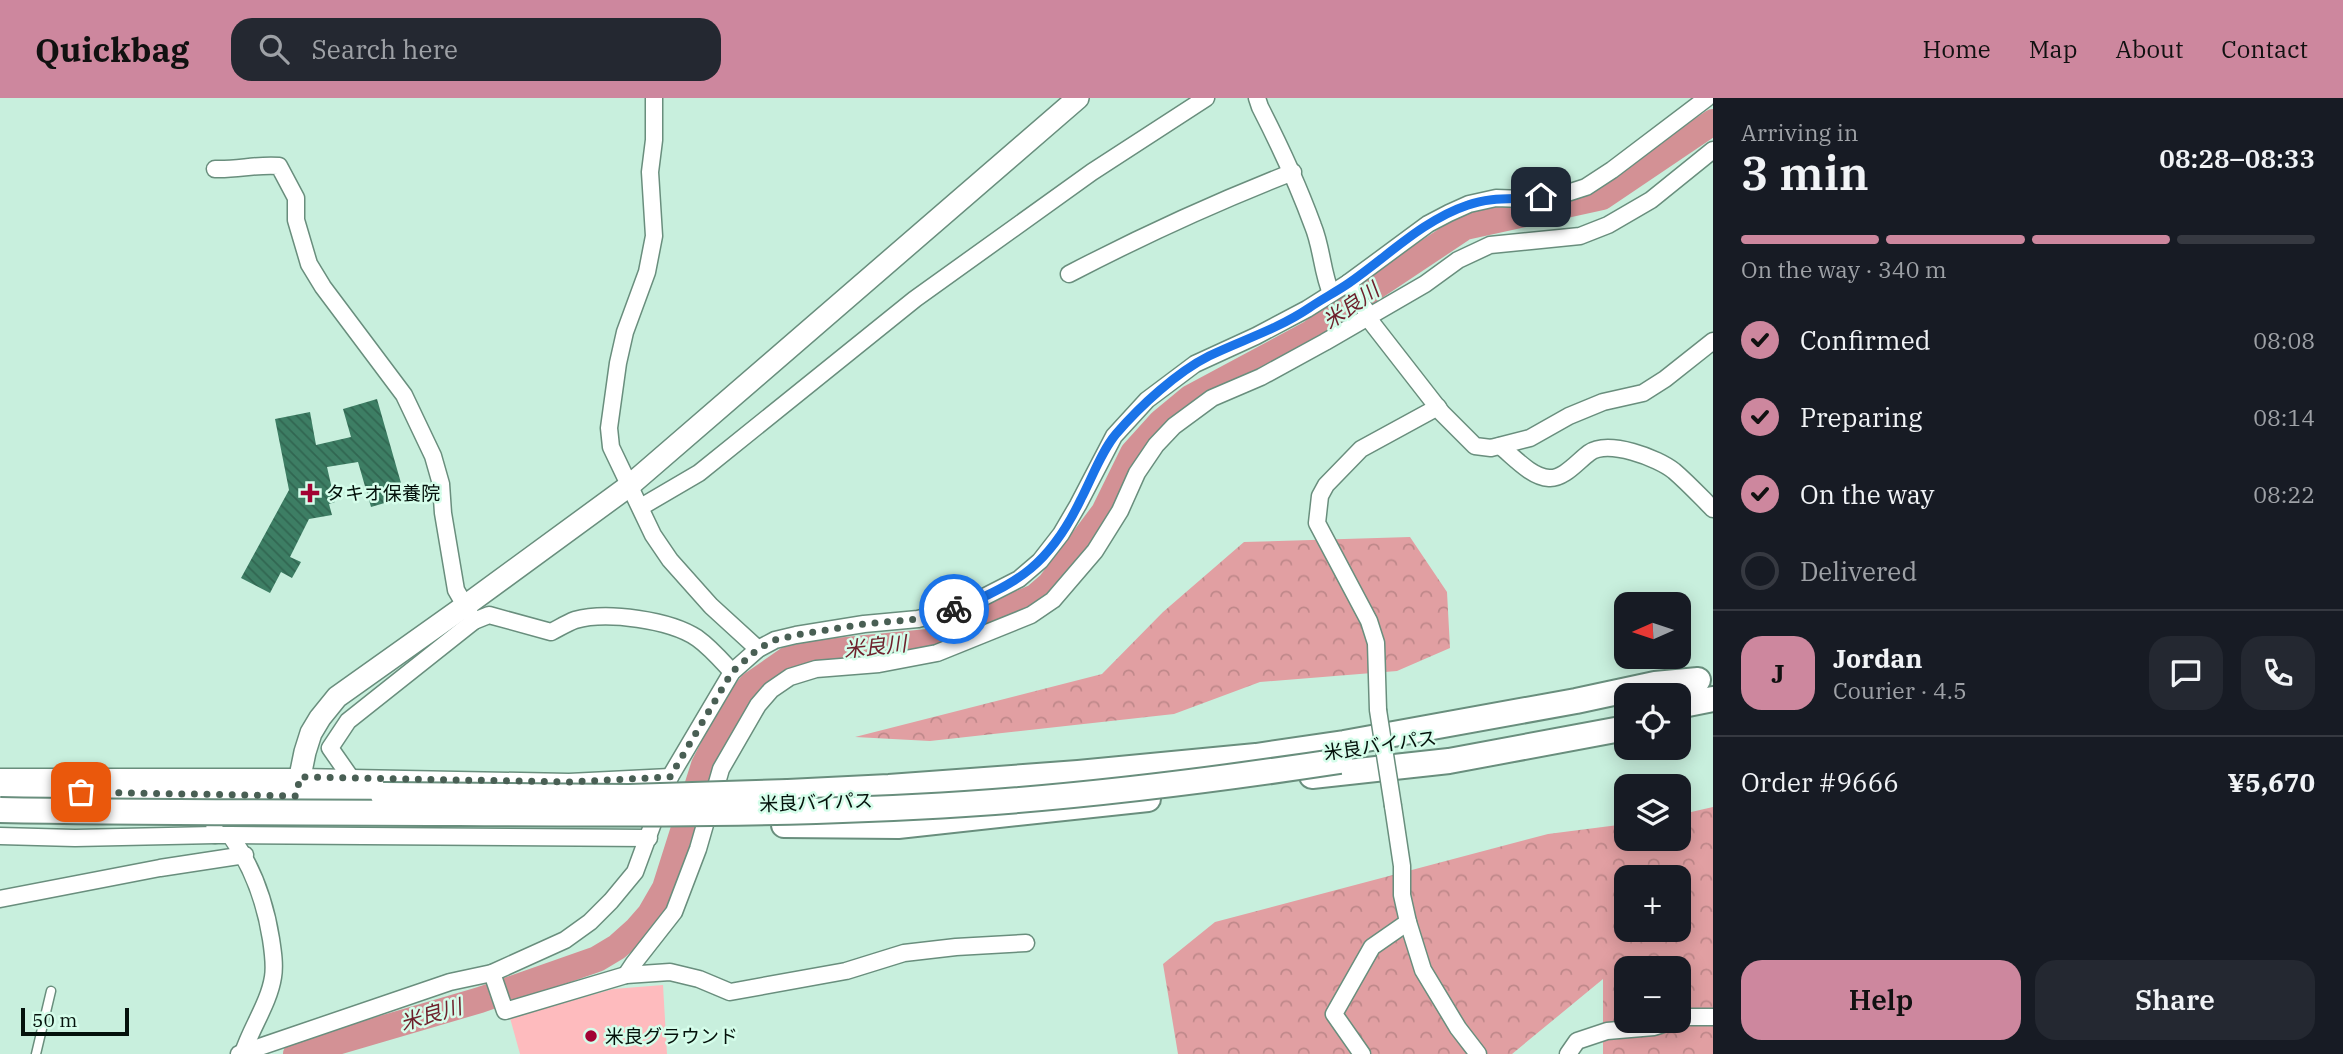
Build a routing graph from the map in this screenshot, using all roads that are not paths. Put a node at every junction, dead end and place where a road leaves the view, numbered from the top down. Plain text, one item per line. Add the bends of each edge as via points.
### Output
1 (654, 98) edge
2 (1078, 98) edge
3 (1206, 98) edge
4 (1257, 98) edge
5 (1707, 98) edge
6 (1713, 150) edge
7 (215, 169) dead end
8 (1293, 172) junction
9 (1069, 274) dead end
10 (1350, 286) junction
11 (1331, 293) junction
12 (1367, 313) junction
13 (1713, 341) edge
14 (1437, 407) junction
15 (1500, 446) junction
16 (629, 486) junction
17 (641, 507) junction
18 (1713, 509) edge
19 (469, 614) junction
20 (758, 649) junction
21 (732, 672) junction
22 (1708, 685) edge
23 (1691, 697) edge
24 (1614, 704) edge
25 (1713, 710) edge
26 (1691, 714) edge
27 (1614, 718) edge
28 (1614, 730) edge
29 (1340, 757) junction
30 (0, 777) edge
31 (670, 777) junction
32 (351, 778) junction
33 (0, 790) edge
34 (297, 798) junction
35 (0, 802) edge
36 (0, 810) edge
37 (0, 821) edge
38 (220, 830) junction
39 (0, 836) edge
40 (649, 838) junction
41 (245, 855) junction
42 (0, 899) edge
43 (1408, 922) junction
44 (1026, 943) dead end
45 (626, 975) junction
46 (493, 976) junction
47 (51, 991) dead end
48 (1691, 1017) edge
49 (1713, 1017) edge
50 (1614, 1030) edge
51 (241, 1053) edge
52 (36, 1054) edge
53 (1362, 1054) edge
54 (1478, 1054) edge
55 (1568, 1054) edge

1 - 16 street via 650,172 654,236 647,272 625,332 610,428 611,447
2 - 16 street
3 - 17 street via 915,299 699,473
4 - 8 street
5 - 10 street via 1586,187 1558,196 1496,198 1469,204 1428,224
6 - 12 street via 1651,200 1608,225 1580,236 1490,245
7 - 19 street via 279,166 287,177 296,198 296,220 309,264 404,395 433,456 456,590
8 - 9 street via 1221,200
8 - 11 street via 1317,236
10 - 11 street
10 - 12 street
11 - 20 street via 1281,324 1195,364 1147,400 1114,436 1061,534 1019,579 945,612 796,635
12 - 14 street
12 - 45 street via 1261,377 1212,398 1174,426 1148,455 1095,551 1041,609 937,653 816,669 790,677 771,690 721,769 674,912
13 - 15 street via 1643,393 1603,402 1530,439
14 - 15 street via 1475,446
14 - 43 street, bridge via 1361,449 1326,485 1317,510 1317,523 1359,599 1376,643 1378,710
15 - 18 street via 1532,472 1548,478 1558,476 1596,448 1619,448 1673,470
16 - 17 street
16 - 19 street
17 - 20 street via 653,535 688,583
19 - 21 street via 551,632 575,620 602,617 666,624 695,636
19 - 32 street via 337,735 330,748
19 - 34 street via 337,697 311,733
20 - 21 street
21 - 31 street
22 - 23 main road
22 - 34 main road, bridge via 1655,684 1344,743 1078,773 788,792
24 - 29 main road, 米良バイパス
25 - 26 main road
27 - 29 main road, 米良バイパス via 1468,746
28 - 34 main road via 1449,761 1086,807 898,825 383,821
29 - 35 main road, 米良バイパス via 1088,784 788,804
29 - 36 main road, 米良バイパス, bridge via 1227,778 1094,793 755,814
30 - 34 street
31 - 32 street via 579,782
31 - 40 street
32 - 34 street
33 - 34 main road
34 - 38 main road
37 - 38 main road
38 - 39 street via 75,838
38 - 40 street
38 - 41 street
40 - 46 street via 635,872 590,922 565,940
41 - 42 street
41 - 51 street via 264,903 274,958 273,978
43 - 53 street via 1373,947 1334,1014
43 - 54 street via 1423,970
44 - 45 street via 904,953 846,971 730,992 670,972
45 - 46 street via 505,1011
46 - 51 street via 450,982
47 - 52 lane
48 - 49 street
50 - 55 street via 1577,1041

